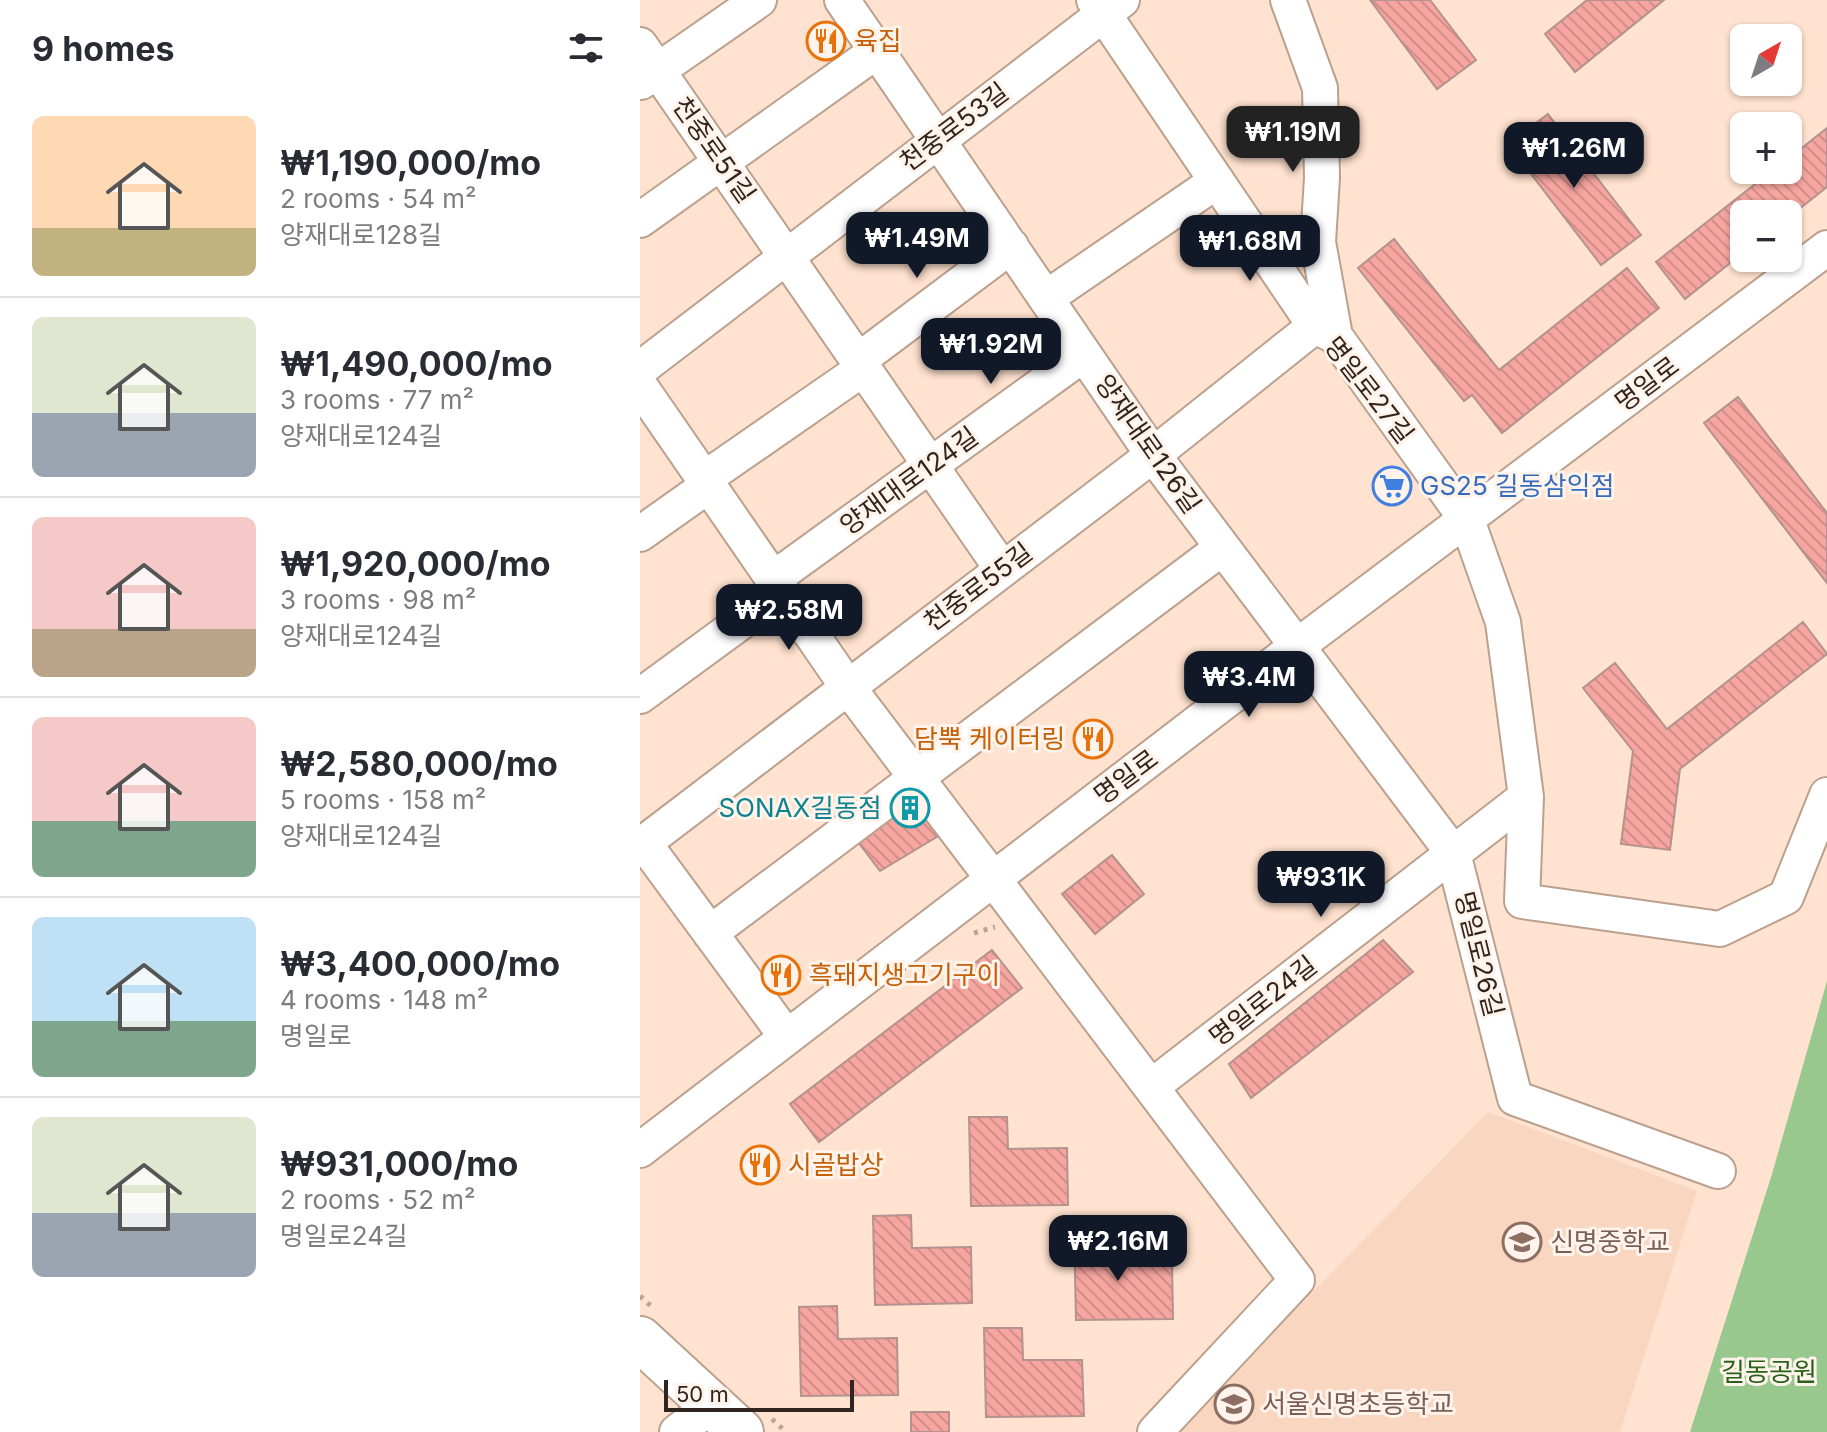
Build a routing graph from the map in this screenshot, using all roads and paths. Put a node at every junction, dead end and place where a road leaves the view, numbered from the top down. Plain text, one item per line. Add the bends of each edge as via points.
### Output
1 (759, 0) edge
2 (842, 0) edge
3 (1288, 0) edge
4 (1107, 5) edge
5 (877, 51) junction
6 (646, 66) edge
7 (938, 139) junction
8 (722, 162) junction
9 (1217, 181) junction
10 (640, 220) edge
11 (1011, 246) junction
12 (1827, 248) edge
13 (787, 256) junction
14 (1046, 298) junction
15 (1325, 331) junction
16 (1084, 354) junction
17 (861, 364) junction
18 (640, 369) edge
19 (640, 386) edge
20 (1153, 455) junction
21 (930, 465) junction
22 (706, 482) junction
23 (1467, 520) junction
24 (640, 534) edge
25 (1222, 548) junction
26 (1002, 569) junction
27 (778, 586) junction
28 (1296, 647) junction
29 (847, 686) junction
30 (640, 696) edge
31 (918, 779) junction
32 (1827, 795) edge
33 (1526, 797) junction
34 (642, 845) edge
35 (1453, 853) junction
36 (994, 878) junction
37 (1000, 926) dead end
38 (710, 933) junction
39 (963, 941) dead end
40 (786, 1036) junction
41 (1151, 1087) junction
42 (640, 1150) edge
43 (1718, 1171) dead end
44 (640, 1339) edge
45 (726, 1418) edge
46 (677, 1432) edge
47 (1155, 1432) edge

1 - 6 street
2 - 5 street, 양재대로126길
3 - 15 street via 1320,88 1318,242
4 - 7 street, 천중로53길
4 - 9 street, 명일로27길
5 - 7 street, 양재대로126길
5 - 8 street
6 - 8 street, 천중로51길
7 - 11 street, 양재대로126길
7 - 13 street, 천중로53길
8 - 10 street
8 - 13 street, 천중로51길
9 - 14 street
9 - 15 street, 명일로27길
11 - 14 street, 양재대로126길
11 - 17 street
12 - 23 street, 명일로
13 - 17 street
13 - 18 street, 천중로53길
14 - 16 street, 양재대로126길
15 - 20 street, 천중로55길
15 - 23 street, 명일로27길
16 - 20 street, 양재대로126길
16 - 21 street, 양재대로124길
17 - 21 street
17 - 22 street
19 - 22 street
20 - 25 street, 양재대로126길
20 - 26 street, 천중로55길
21 - 26 street
21 - 27 street, 양재대로124길
22 - 24 street
22 - 27 street
23 - 28 street, 명일로
23 - 33 street via 1503,622
25 - 28 street, 양재대로126길
25 - 31 street
26 - 29 street, 천중로55길
27 - 29 street
27 - 30 street, 양재대로124길
28 - 35 street, 명일로26길
28 - 36 street, 명일로
29 - 31 street
29 - 34 street, 천중로55길
31 - 36 street
31 - 38 street
32 - 33 street via 1786,897 1720,929 1522,901
33 - 35 street, 명일로24길
34 - 38 street
35 - 41 street, 명일로24길
35 - 43 street, 명일로26길 via 1515,1098
36 - 40 street, 명일로
36 - 41 street
37 - 39 path via 976,931
38 - 40 street
40 - 42 street, 명일로
41 - 47 street via 1297,1280
44 - 45 main road
45 - 46 street

